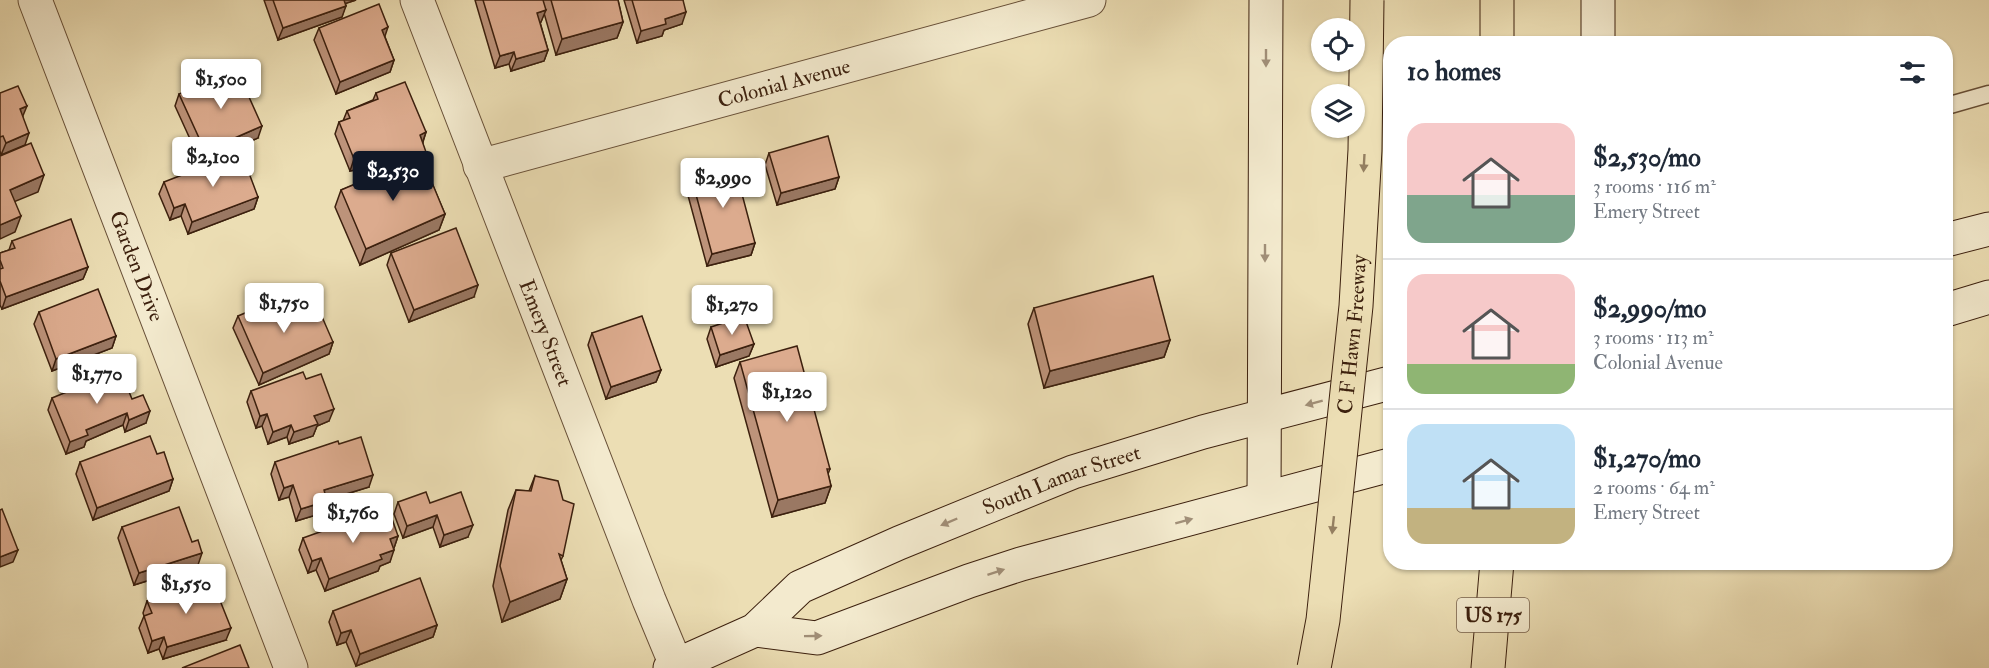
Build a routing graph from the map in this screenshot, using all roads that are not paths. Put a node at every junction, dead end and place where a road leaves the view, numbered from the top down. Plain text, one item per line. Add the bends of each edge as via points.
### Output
1 (35, 0) edge
2 (417, 0) edge
3 (1089, 0) edge
4 (1266, 0) edge
5 (1367, 0) edge
6 (1497, 0) edge
7 (1598, 0) edge
8 (1497, 36) edge
9 (1598, 36) edge
10 (1989, 94) edge
11 (1953, 104) edge
12 (480, 166) junction
13 (1989, 229) edge
14 (1953, 238) edge
15 (1989, 297) edge
16 (1953, 308) edge
17 (1383, 385) edge
18 (1264, 417) junction
19 (1383, 467) edge
20 (1264, 498) junction
21 (1496, 570) edge
22 (755, 630) junction
23 (673, 666) edge
24 (291, 668) edge
25 (1314, 668) edge
26 (1488, 668) edge

1 - 24 main road, Garden Drive
2 - 12 main road, Emery Street
3 - 12 main road, Colonial Avenue
4 -> 18 main road
5 -> 25 highway, C F Hawn Freeway, bridge via 1365,150 1356,306 1323,621
6 - 8 highway
7 - 9 main road
10 - 11 lane
12 - 23 main road, Emery Street
13 - 14 main road
15 - 16 main road
17 -> 18 main road, South Lamar Street
18 - 20 main road
18 -> 22 main road, South Lamar Street via 1073,472 966,515 800,587
19 - 20 main road
22 -> 20 main road via 817,638 1021,564
21 - 26 highway, US 175
22 - 23 main road, South Lamar Street

